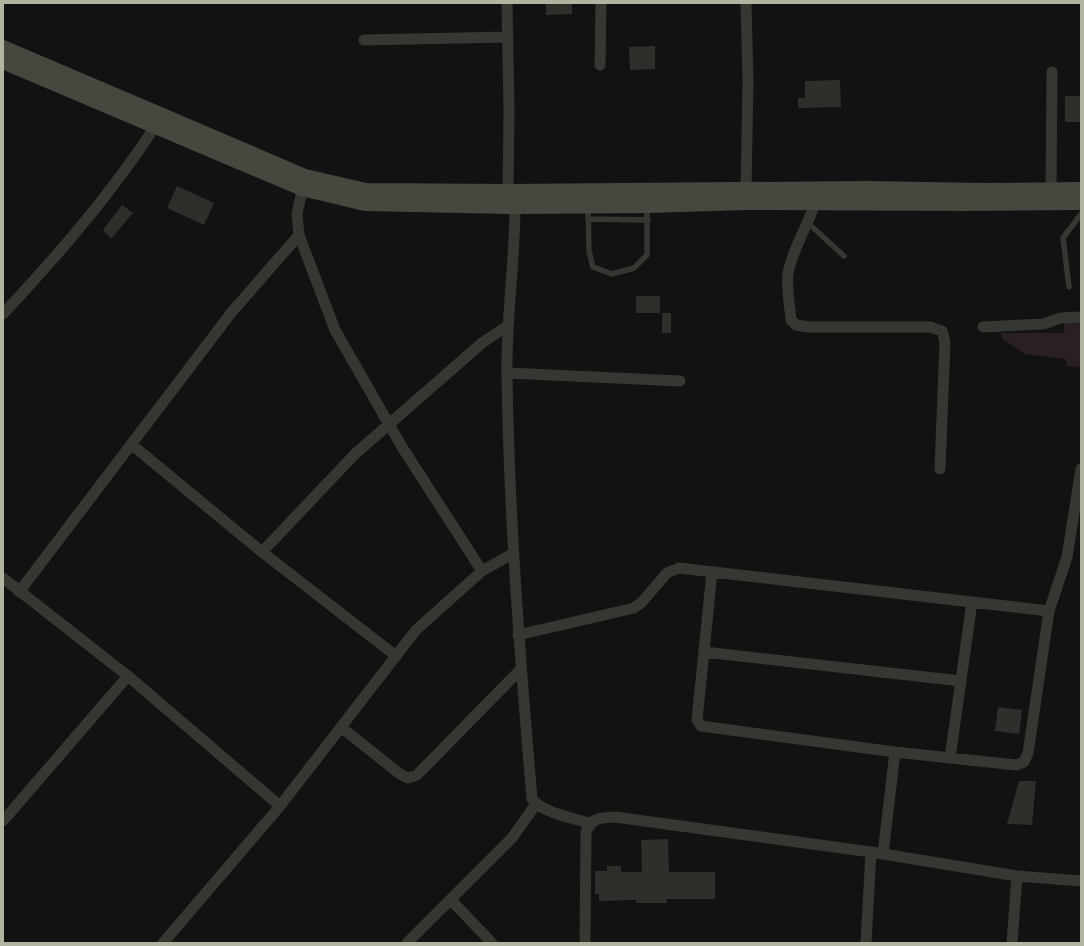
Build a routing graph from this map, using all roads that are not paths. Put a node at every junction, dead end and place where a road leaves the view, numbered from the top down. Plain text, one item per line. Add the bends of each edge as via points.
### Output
1 (507, 3) edge
2 (601, 3) edge
3 (746, 3) edge
4 (508, 37) junction
5 (364, 40) dead end
6 (3, 48) edge
7 (3, 61) edge
8 (600, 65) dead end
9 (1052, 72) dead end
10 (156, 125) junction
11 (304, 183) junction
12 (746, 190) junction
13 (1052, 190) junction
14 (1081, 190) edge
15 (868, 195) junction
16 (511, 199) junction
17 (816, 201) junction
18 (1081, 202) edge
19 (616, 205) junction
20 (588, 212) junction
21 (648, 213) junction
22 (1081, 214) edge
23 (809, 224) junction
24 (299, 235) junction
25 (844, 256) dead end
26 (1069, 287) dead end
27 (3, 314) edge
28 (1081, 317) edge
29 (507, 326) junction
30 (984, 328) dead end
31 (507, 374) junction
32 (680, 381) dead end
33 (389, 425) junction
34 (131, 444) junction
35 (940, 469) dead end
36 (1081, 469) edge
37 (262, 552) junction
38 (512, 554) junction
39 (482, 570) junction
40 (712, 572) junction
41 (3, 578) edge
42 (19, 592) junction
43 (972, 602) junction
44 (1049, 611) junction
45 (518, 635) junction
46 (704, 652) junction
47 (396, 656) junction
48 (521, 668) junction
49 (128, 676) junction
50 (961, 681) junction
51 (342, 728) junction
52 (895, 752) junction
53 (950, 758) junction
54 (536, 804) junction
55 (280, 806) junction
56 (5, 816) edge
57 (590, 823) junction
58 (871, 852) junction
59 (883, 854) junction
60 (1017, 876) junction
61 (1081, 881) edge
62 (451, 900) junction
63 (163, 943) edge
64 (407, 943) edge
65 (492, 943) edge
66 (585, 943) edge
67 (866, 943) edge
68 (1012, 943) edge

1 - 4 street
2 - 8 street
3 - 12 street
4 - 5 street
4 - 16 street
6 - 11 main road
7 - 10 main road
9 - 13 street
10 - 11 main road
10 - 27 street via 106,195 48,266
11 - 16 main road via 364,203
11 - 24 street via 297,214
12 - 15 main road
12 - 19 main road
13 - 14 main road
13 - 15 main road
15 - 17 main road
15 - 18 main road via 967,203
16 - 19 main road
16 - 20 main road
16 - 29 street via 515,247
17 - 21 main road
17 - 23 street
19 - 20 main road
19 - 21 main road
20 - 21 lane via 589,251 593,267 612,274 634,268 648,255
22 - 26 lane via 1062,238
23 - 25 lane
23 - 35 street via 788,274 791,320 796,324 809,326 930,327 942,331 945,342
24 - 33 street via 334,330
24 - 34 street via 231,313
28 - 30 street via 1061,318 1043,324
29 - 31 street
29 - 33 street via 482,343
31 - 32 street
31 - 38 street
33 - 37 street via 355,454
33 - 39 street
34 - 37 street
34 - 42 street
36 - 44 street via 1067,556
37 - 47 street
38 - 39 street
38 - 45 street
39 - 47 street via 416,630
40 - 43 street
40 - 45 street via 679,568 667,573 634,608
40 - 46 street
41 - 42 street
42 - 49 street
43 - 44 street
43 - 50 street
44 - 53 street via 1028,753 1024,762 1016,765
45 - 48 street
46 - 50 street
46 - 52 street via 697,720 702,726
47 - 51 street
48 - 51 street via 417,775 408,778 400,774
48 - 54 street via 532,799
49 - 55 street
49 - 56 street
50 - 53 street
51 - 55 street
52 - 53 street
52 - 59 street
54 - 57 street
54 - 62 street via 512,838
55 - 63 street
57 - 58 street via 598,818 614,817
57 - 66 street via 585,838
58 - 59 street
58 - 67 street
59 - 60 street
60 - 61 street
60 - 68 street
62 - 64 street
62 - 65 street

